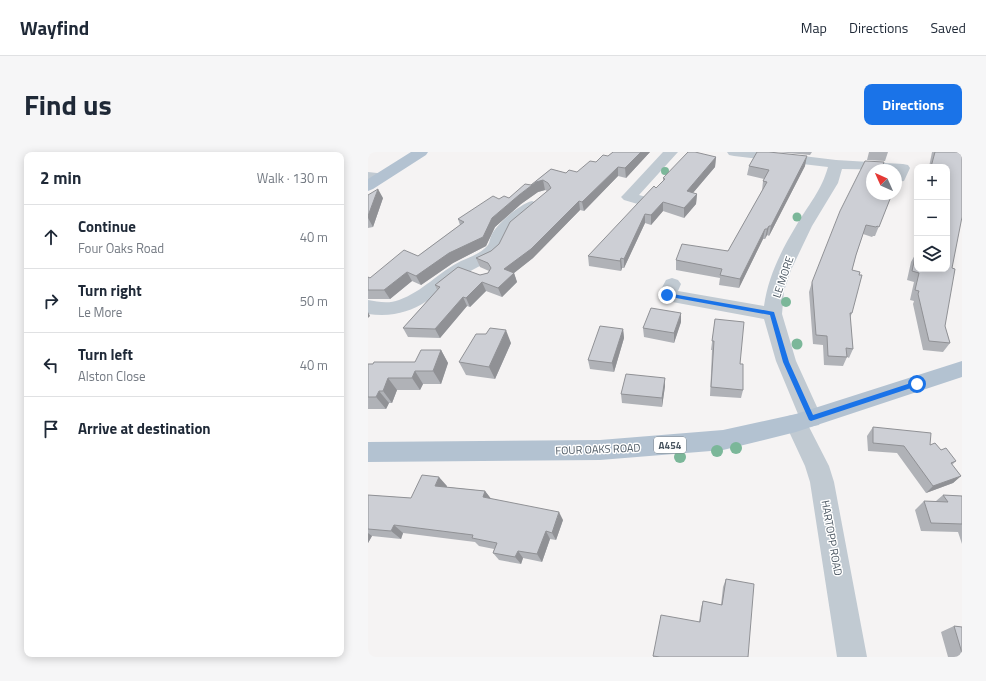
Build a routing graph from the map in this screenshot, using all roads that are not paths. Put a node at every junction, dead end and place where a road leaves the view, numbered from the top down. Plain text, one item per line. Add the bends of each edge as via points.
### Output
1 (421, 152) edge
2 (672, 152) edge
3 (734, 152) edge
4 (836, 164) junction
5 (866, 166) edge
6 (374, 177) edge
7 (368, 186) edge
8 (543, 199) edge
9 (641, 200) edge
10 (461, 268) junction
11 (484, 278) edge
12 (672, 284) dead end
13 (368, 307) edge
14 (772, 314) junction
15 (962, 369) edge
16 (804, 421) junction
17 (368, 452) edge
18 (852, 657) edge

1 - 6 main road
2 - 9 street via 629,197
3 - 4 street
4 - 5 street
4 - 14 street, LE MORE via 831,182 804,226 782,270 775,291
6 - 7 main road
8 - 10 street via 500,233 495,248
10 - 11 street
10 - 13 street via 409,304 384,309
12 - 14 street via 667,295
14 - 16 street, LE MORE
15 - 16 main road, FOUR OAKS ROAD / A454
16 - 17 main road, FOUR OAKS ROAD / A454 via 723,440 600,450
16 - 18 street, HARTOPP ROAD via 822,482

